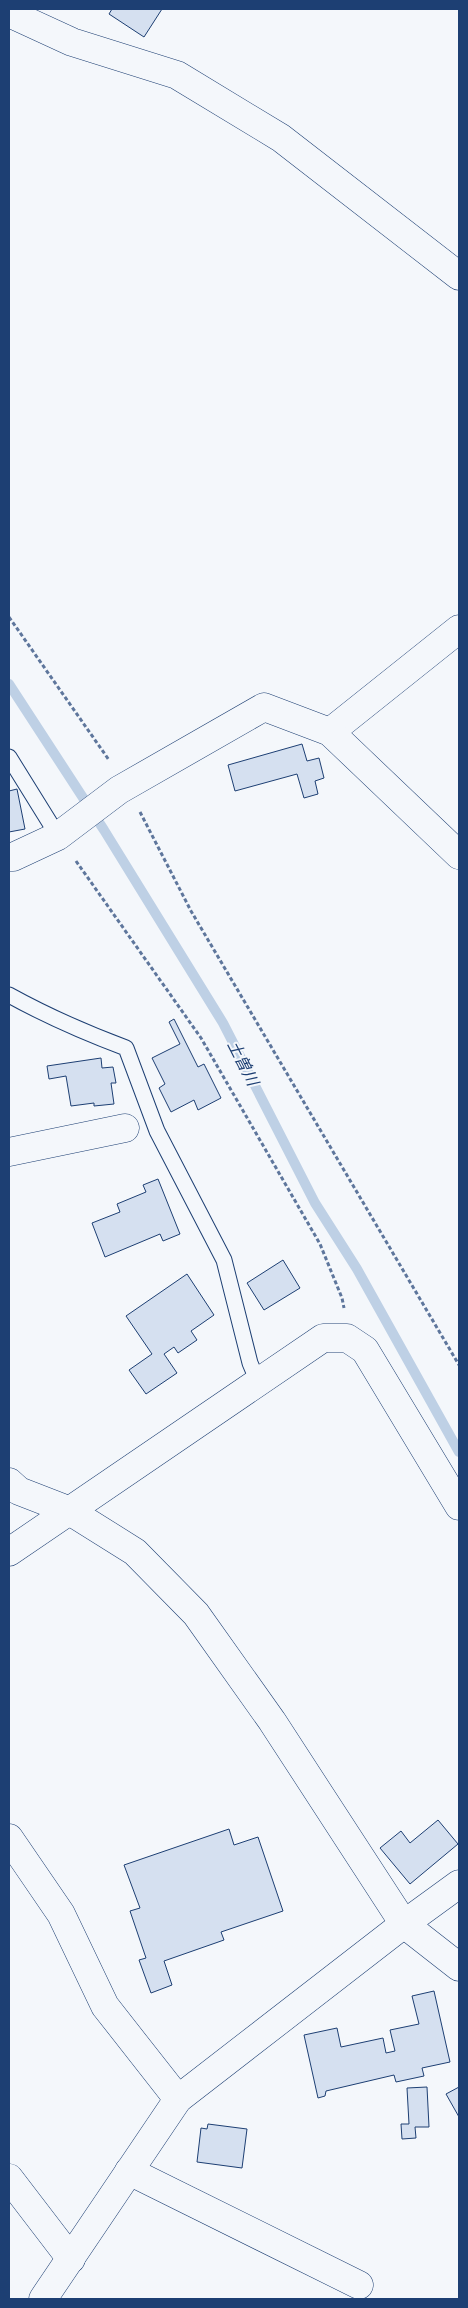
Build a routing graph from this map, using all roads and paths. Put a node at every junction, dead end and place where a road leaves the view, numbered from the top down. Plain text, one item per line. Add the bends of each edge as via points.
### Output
1 (9, 13) edge
2 (459, 276) edge
3 (9, 617) edge
4 (459, 629) edge
5 (330, 732) junction
6 (9, 757) edge
7 (123, 788) junction
8 (63, 832) junction
9 (459, 854) edge
10 (9, 857) edge
11 (9, 995) edge
12 (125, 1128) dead end
13 (9, 1152) edge
14 (347, 1338) junction
15 (459, 1365) edge
16 (258, 1382) junction
17 (9, 1482) edge
18 (459, 1506) edge
19 (68, 1510) junction
20 (9, 1552) edge
21 (9, 1838) edge
22 (459, 1884) edge
23 (404, 1924) junction
24 (459, 1967) edge
25 (178, 2099) junction
26 (129, 2171) junction
27 (9, 2178) edge
28 (71, 2259) junction
29 (359, 2285) dead end
30 (43, 2299) edge

1 - 2 street via 72,42 177,75 281,138
3 - 7 path
4 - 5 street
5 - 7 street via 264,707
5 - 9 street
6 - 8 lane
7 - 8 street
7 - 15 path via 191,911
8 - 10 street
8 - 14 path via 202,1038 320,1244 342,1298
11 - 16 lane via 85,1033 126,1048 157,1131 224,1260 250,1364
12 - 13 street
14 - 16 street via 323,1338
14 - 18 street via 365,1350
16 - 19 street
17 - 19 street via 19,1491
19 - 20 street
19 - 23 street via 135,1552 196,1614 272,1721
21 - 25 street via 61,1914 105,2006
22 - 23 street
23 - 24 street
23 - 25 street
25 - 26 street
26 - 28 street
26 - 29 street
27 - 28 street
28 - 30 street

